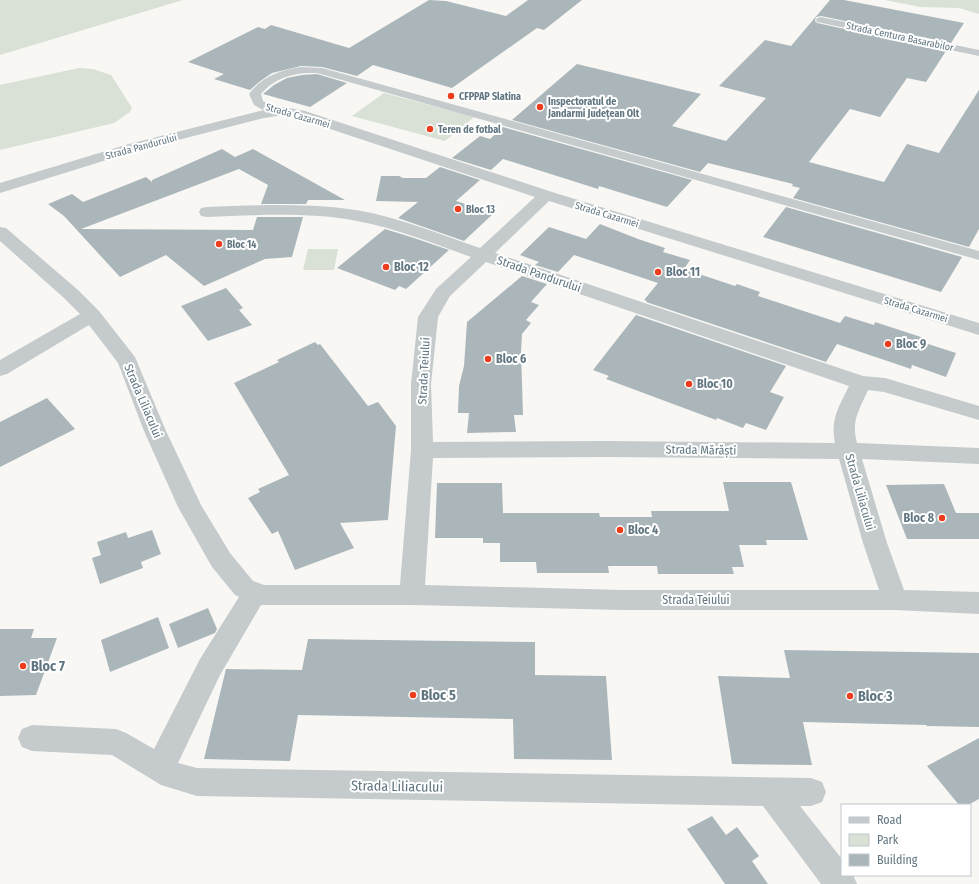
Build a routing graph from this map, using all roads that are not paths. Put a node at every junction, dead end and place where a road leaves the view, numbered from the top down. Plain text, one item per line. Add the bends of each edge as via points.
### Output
1 (821, 20) dead end
2 (979, 53) edge
3 (284, 111) junction
4 (0, 188) edge
5 (546, 195) junction
6 (207, 212) dead end
7 (0, 232) edge
8 (482, 254) junction
9 (979, 256) edge
10 (92, 315) junction
11 (979, 328) edge
12 (0, 369) edge
13 (861, 383) junction
14 (979, 413) edge
15 (422, 450) junction
16 (848, 451) junction
17 (979, 456) edge
18 (222, 560) joint
19 (255, 593) junction
20 (412, 595) junction
21 (895, 600) junction
22 (979, 603) edge
23 (32, 738) dead end
24 (160, 768) junction
25 (771, 792) junction
26 (811, 792) dead end
27 (841, 884) edge

1 - 2 lane, Strada Centura Basarabilor
3 - 4 street, Strada Pandurului via 134,147
3 - 5 street, Strada Cazarmei via 308,116
3 - 9 lane, Strada Cazarmei via 269,109 258,103 255,94 259,87 295,70 318,70
5 - 8 street, Strada Teiului
5 - 11 street, Strada Cazarmei
6 - 8 street, Strada Pandurului via 289,211 356,215 390,223
7 - 10 street, Strada Liliacului
8 - 13 street, Strada Pandurului
8 - 15 street, Strada Teiului via 443,293 428,317 421,384
10 - 12 street
10 - 18 street, Strada Liliacului via 128,362 155,431 190,507
13 - 14 street via 885,385
13 - 16 street, Strada Liliacului via 844,420
15 - 16 street, Strada Mărăști
15 - 20 street, Strada Teiului
16 - 17 street, Strada Mărăști
16 - 21 street, Strada Liliacului
18 - 19 street, Strada Teiului via 244,588
19 - 20 street, Strada Teiului
19 - 24 street via 210,667
20 - 21 street, Strada Teiului via 623,600
21 - 22 street, Strada Teiului
23 - 24 street, Strada Liliacului via 116,742
24 - 25 street, Strada Liliacului via 171,775 197,782
25 - 26 street, Strada Liliacului
25 - 27 street

